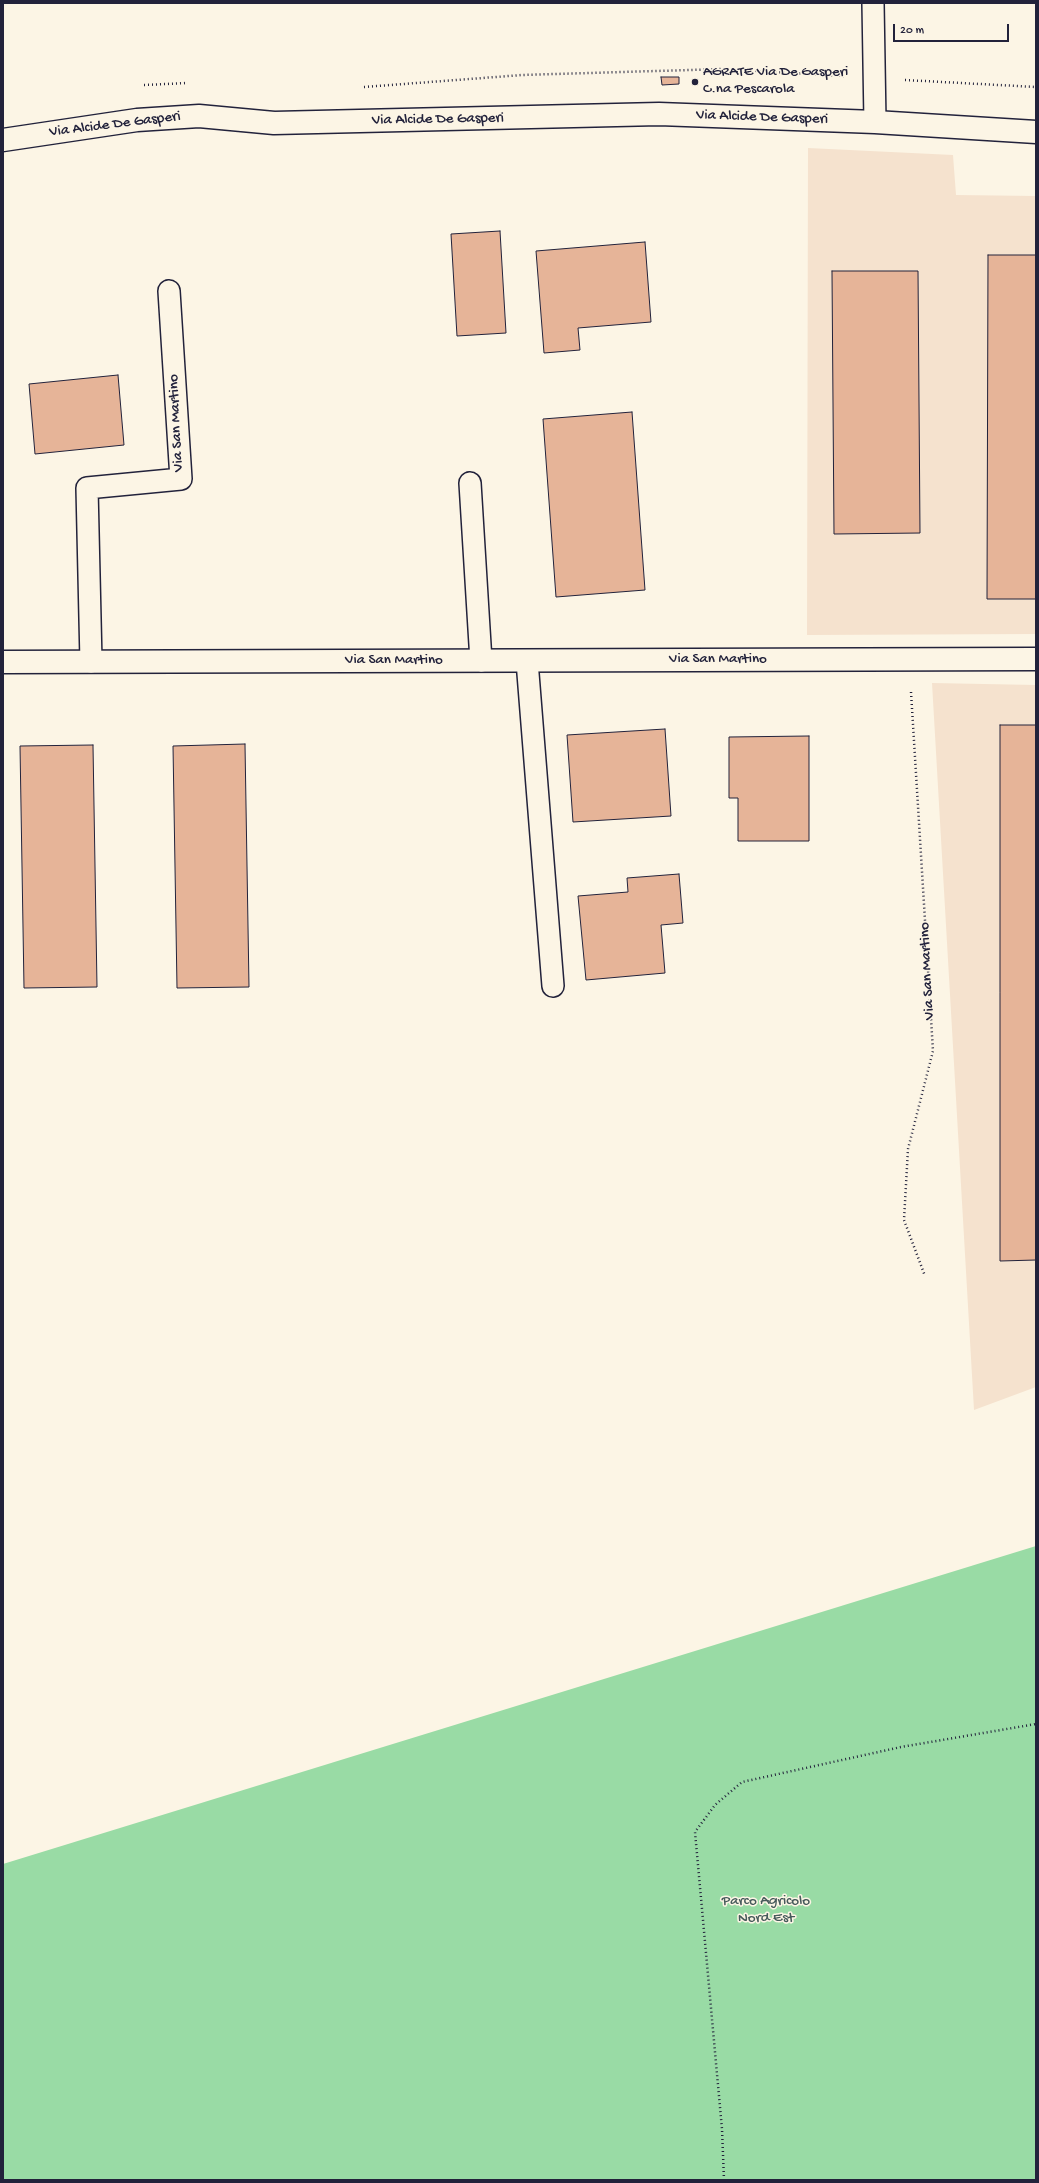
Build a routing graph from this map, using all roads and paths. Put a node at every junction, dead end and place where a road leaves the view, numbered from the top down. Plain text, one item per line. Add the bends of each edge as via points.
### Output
1 (873, 3) edge
2 (875, 78) junction
3 (189, 83) dead end
4 (140, 86) dead end
5 (359, 87) dead end
6 (1036, 87) edge
7 (875, 122) junction
8 (1036, 132) edge
9 (3, 140) edge
10 (169, 291) dead end
11 (470, 483) dead end
12 (909, 659) junction
13 (1036, 659) edge
14 (481, 661) junction
15 (527, 661) junction
16 (3, 662) edge
17 (91, 662) junction
18 (553, 986) dead end
19 (925, 1276) dead end
20 (1036, 1724) edge
21 (724, 2180) edge

1 - 2 lane
2 - 5 path via 723,69 522,75
2 - 6 path
2 - 7 lane
3 - 4 path
7 - 8 street, Via Alcide De Gasperi
7 - 9 street, Via Alcide De Gasperi via 658,114 274,123 199,116 137,120
10 - 17 lane, Via San Martino via 181,478 87,488
11 - 14 lane
12 - 13 street, Via San Martino
12 - 15 street, Via San Martino
12 - 19 path, Via San Martino via 933,1051 908,1148 904,1220
14 - 15 street, Via San Martino
14 - 17 street, Via San Martino
15 - 18 lane
16 - 17 street, Via San Martino
20 - 21 path via 901,1747 742,1782 715,1805 695,1832 722,2129

